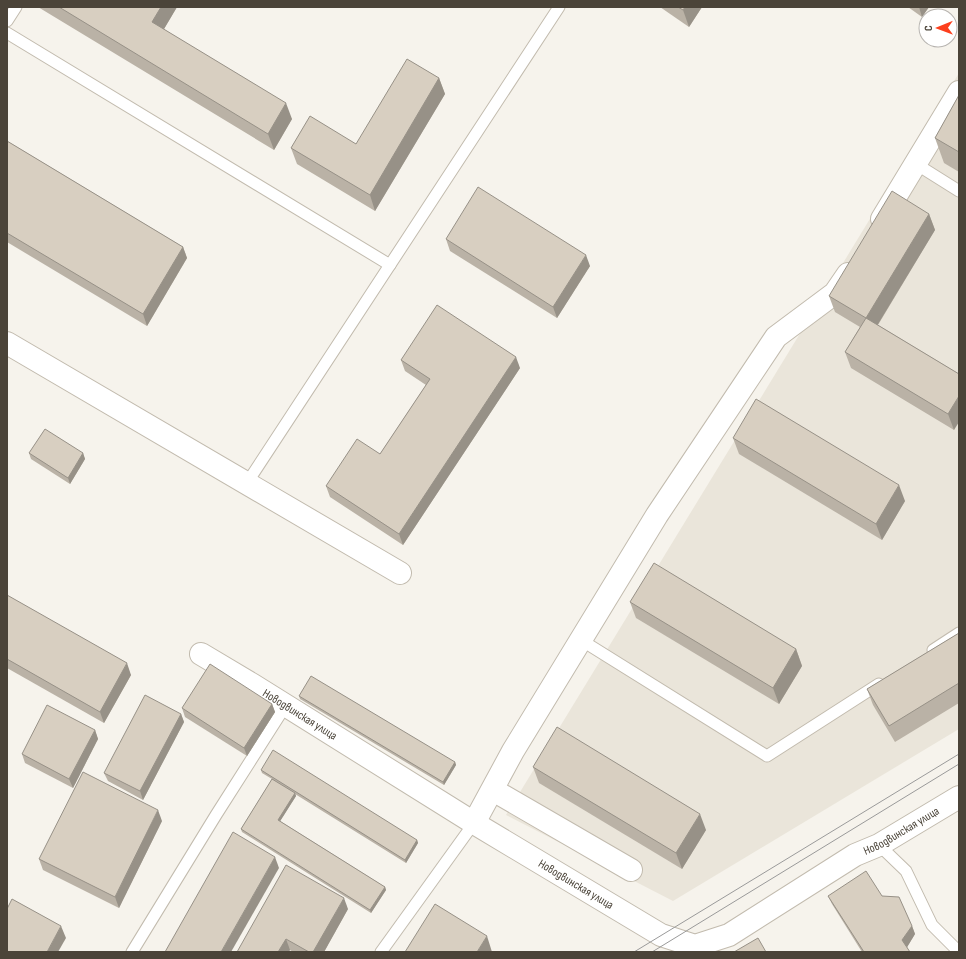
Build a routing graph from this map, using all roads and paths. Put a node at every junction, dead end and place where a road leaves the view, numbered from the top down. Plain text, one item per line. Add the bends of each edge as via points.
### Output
1 (16, 7) edge
2 (559, 7) edge
3 (7, 21) edge
4 (7, 34) edge
5 (959, 92) edge
6 (916, 164) junction
7 (959, 191) edge
8 (873, 233) edge
9 (856, 260) edge
10 (390, 265) junction
11 (7, 343) edge
12 (247, 484) junction
13 (400, 573) dead end
14 (959, 633) edge
15 (581, 640) junction
16 (201, 654) dead end
17 (926, 654) edge
18 (886, 680) edge
19 (286, 706) junction
20 (493, 790) junction
21 (959, 797) edge
22 (474, 824) junction
23 (879, 845) junction
24 (630, 870) dead end
25 (132, 952) edge
26 (381, 952) edge
27 (959, 952) edge

1 - 3 lane
2 - 10 lane
4 - 10 lane
5 - 6 street
6 - 7 lane
6 - 8 street
9 - 15 street via 836,293 776,337 657,515
10 - 12 lane
11 - 12 street
12 - 13 street
14 - 17 lane
15 - 18 lane via 767,756
15 - 20 street
16 - 19 street, Новодвинская улица
19 - 22 street, Новодвинская улица
19 - 25 lane
20 - 22 street
20 - 24 street
21 - 23 street, Новодвинская улица
22 - 23 street, Новодвинская улица via 661,936 695,946 729,935 855,855
22 - 26 lane
23 - 27 lane via 906,871 932,925

